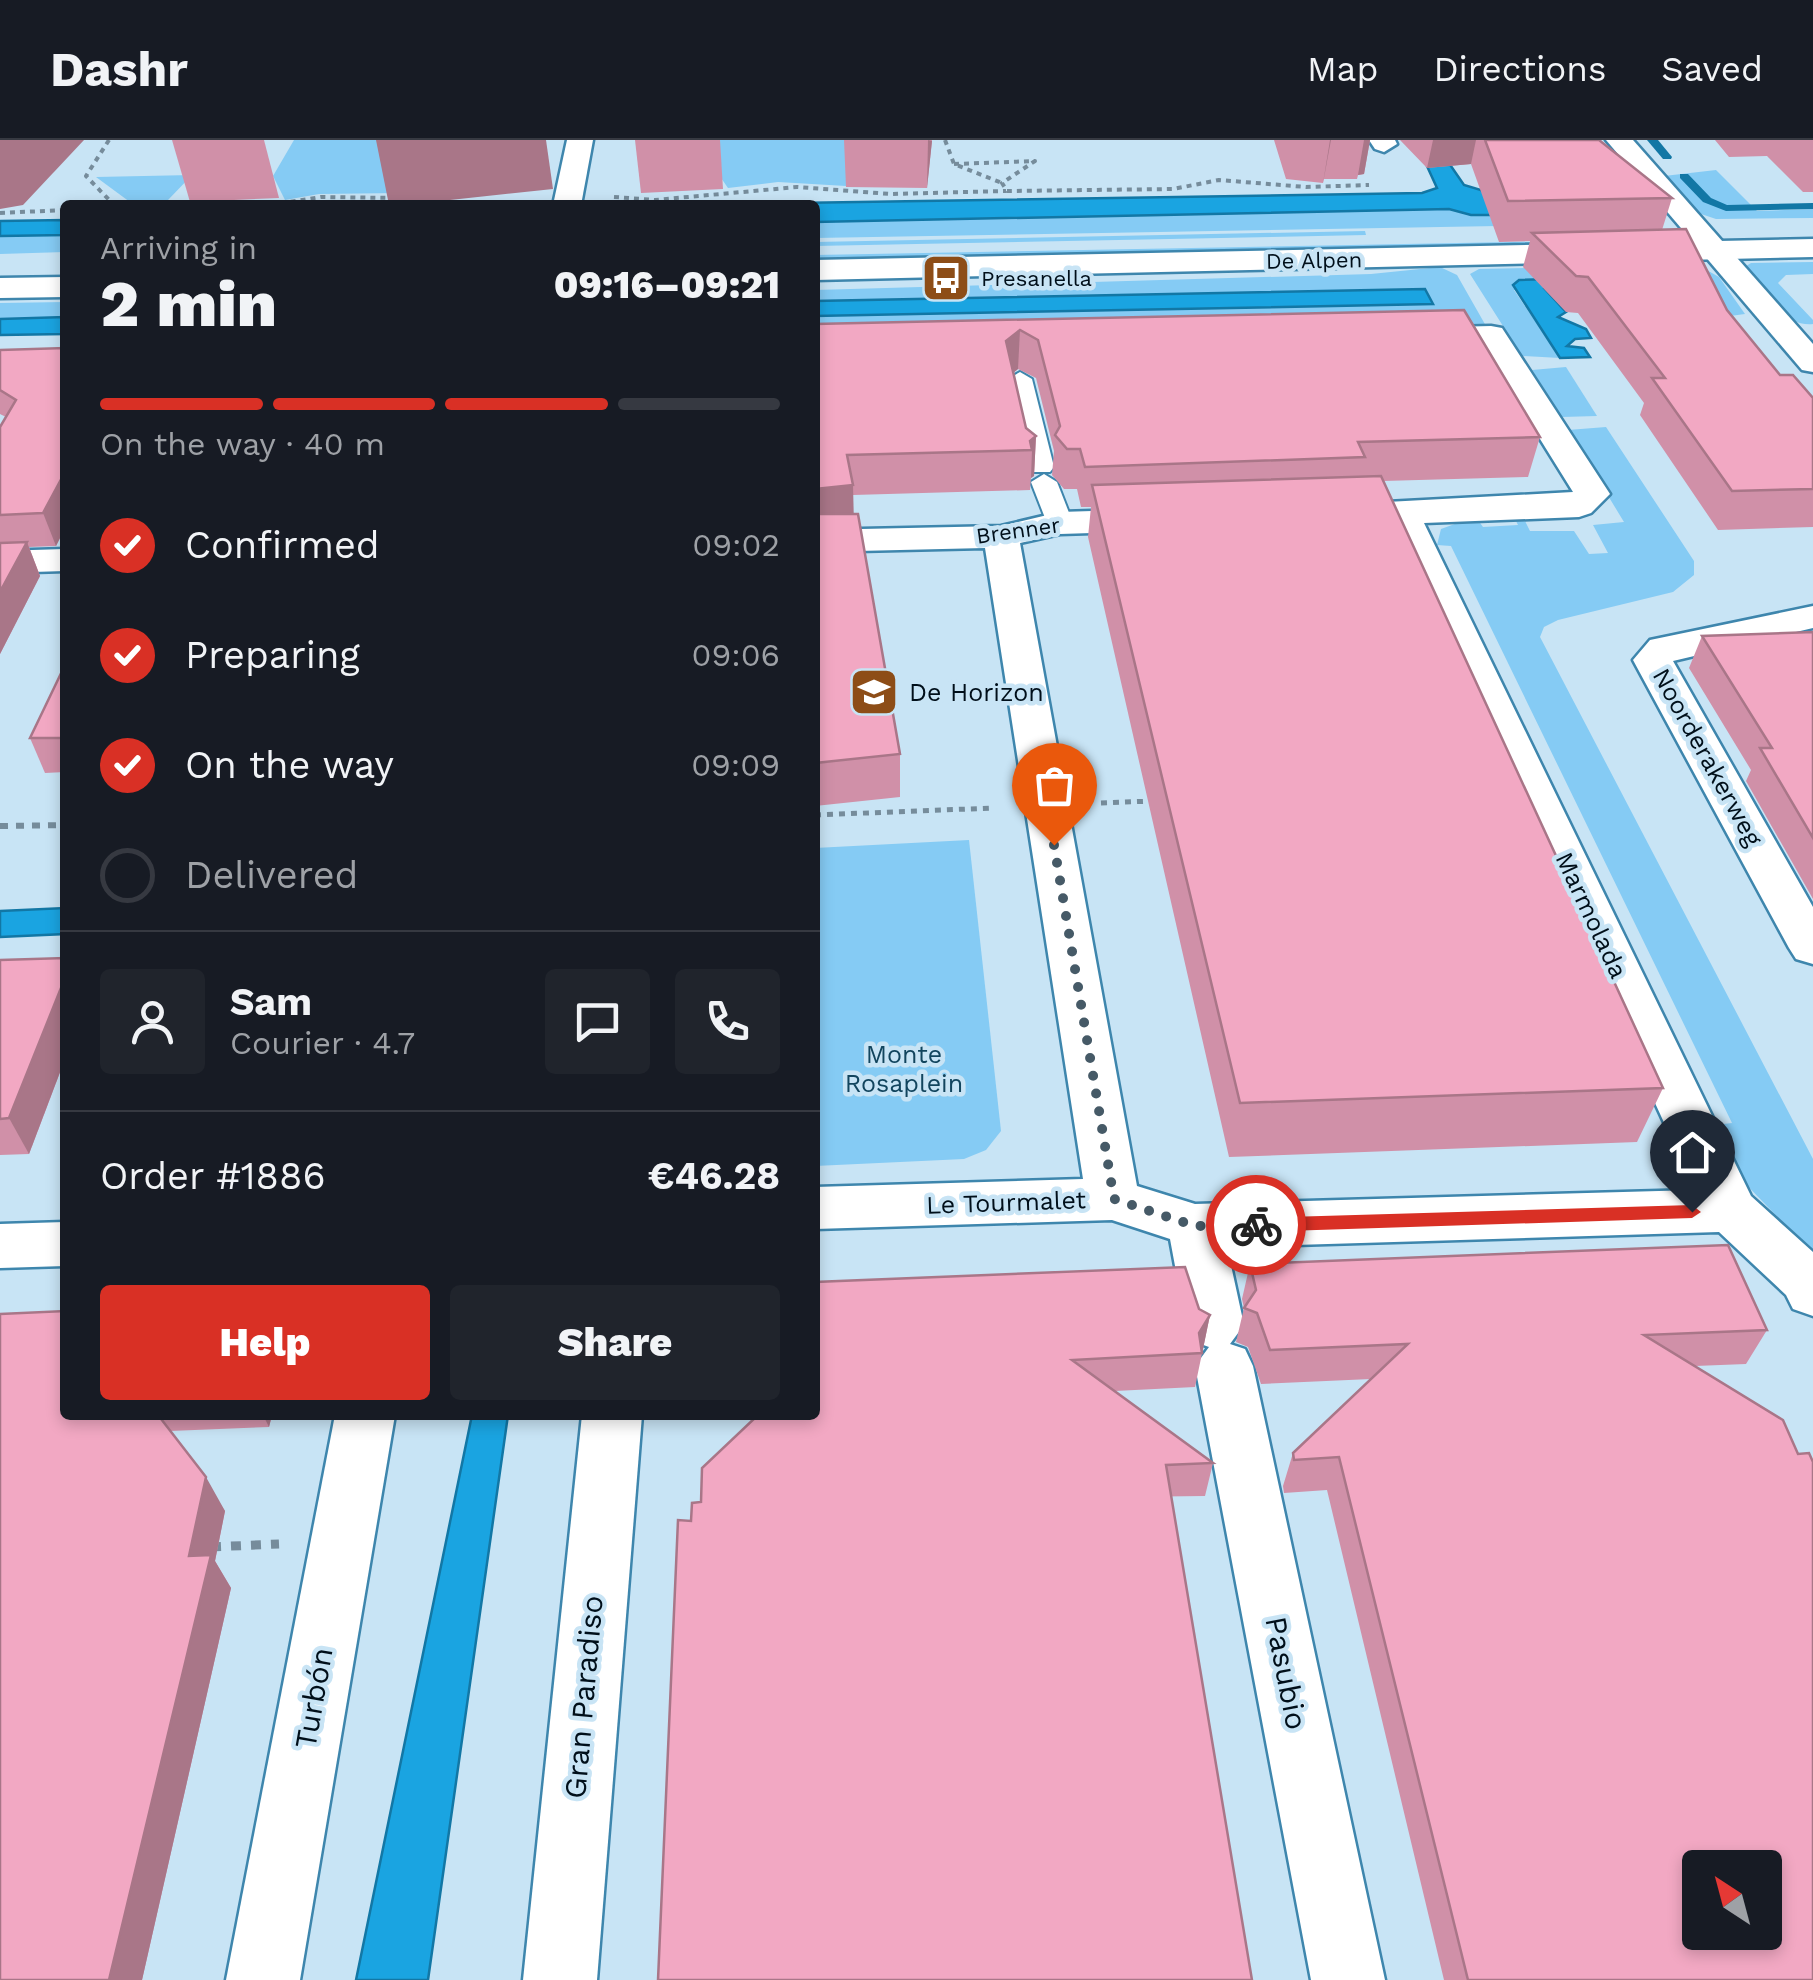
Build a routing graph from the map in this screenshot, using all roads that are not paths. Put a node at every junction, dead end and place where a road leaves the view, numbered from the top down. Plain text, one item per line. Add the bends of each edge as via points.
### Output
1 (580, 140) edge
2 (1620, 140) edge
3 (568, 200) edge
4 (1813, 233) edge
5 (1708, 243) junction
6 (1813, 248) edge
7 (820, 250) edge
8 (60, 266) edge
9 (0, 268) edge
10 (820, 270) edge
11 (60, 287) edge
12 (0, 288) edge
13 (1371, 338) edge
14 (1813, 363) edge
15 (1020, 379) dead end
16 (1402, 514) junction
17 (1304, 516) edge
18 (1189, 520) edge
19 (1060, 523) junction
20 (1001, 537) junction
21 (820, 540) edge
22 (60, 560) edge
23 (0, 562) edge
24 (1813, 617) edge
25 (1813, 948) edge
26 (1114, 1199) junction
27 (820, 1208) edge
28 (1732, 1210) junction
29 (1195, 1226) junction
30 (60, 1244) edge
31 (0, 1246) edge
32 (1813, 1293) edge
33 (364, 1420) edge
34 (612, 1420) edge
35 (263, 1980) edge
36 (560, 1980) edge
37 (1348, 1980) edge

1 - 3 street
2 - 5 street
4 - 5 main road, De Alpen
5 - 6 main road, De Alpen
5 - 7 main road, De Alpen
5 - 10 main road, De Alpen
5 - 14 street
8 - 9 main road
11 - 12 main road
13 - 16 street via 1491,335 1592,494 1579,506
15 - 19 street
16 - 17 street
16 - 28 street, Marmolada
18 - 19 street, Brenner
19 - 20 street, Brenner
20 - 21 street, Brenner
20 - 26 street
22 - 23 street
24 - 25 street, Noorderakerweg via 1664,648 1653,660
26 - 27 street, Le Tourmalet
26 - 29 street, Le Tourmalet
28 - 29 street, Le Tourmalet
28 - 32 street, Marmolada
29 - 37 street, Pasubio
30 - 31 street
33 - 35 street, Turbón
34 - 36 street, Gran Paradiso

